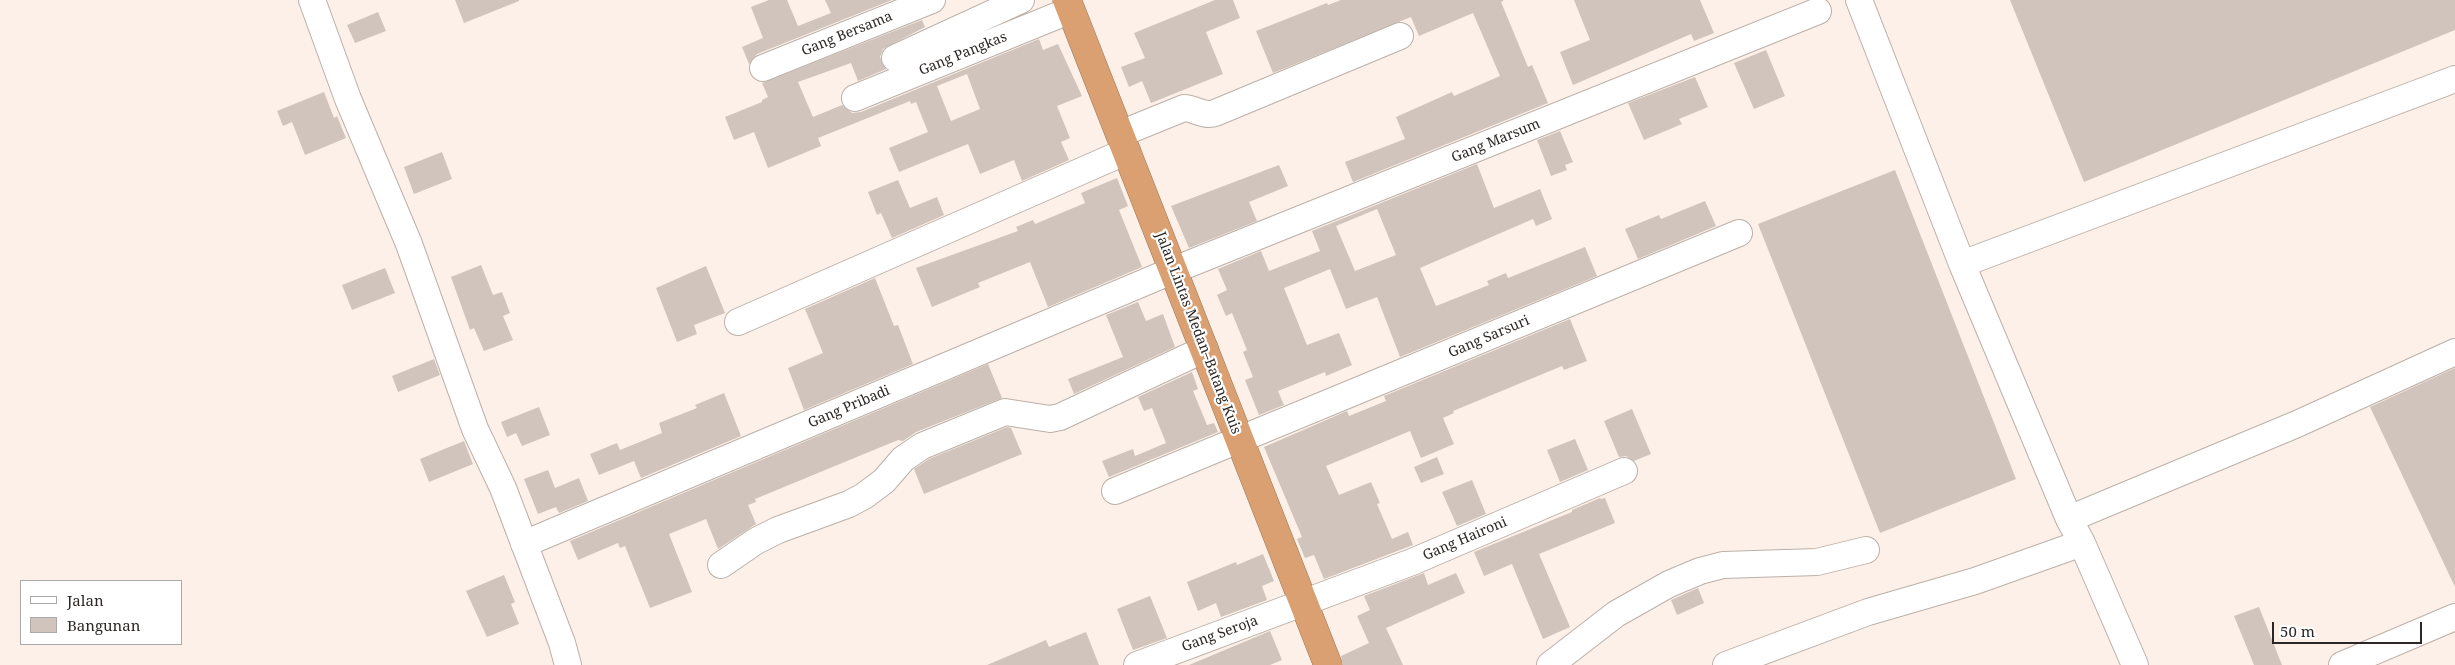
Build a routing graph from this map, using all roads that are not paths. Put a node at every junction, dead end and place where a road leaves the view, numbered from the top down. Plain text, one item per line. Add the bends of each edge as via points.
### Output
1 (312, 0) edge
2 (932, 0) edge
3 (1021, 0) edge
4 (1859, 0) edge
5 (1069, 5) edge
6 (1818, 11) dead end
7 (1400, 36) dead end
8 (895, 58) dead end
9 (763, 68) dead end
10 (2455, 79) edge
11 (855, 98) dead end
12 (1124, 143) junction
13 (1739, 233) dead end
14 (1962, 264) junction
15 (1174, 270) junction
16 (738, 322) dead end
17 (1205, 349) junction
18 (2455, 352) edge
19 (1239, 441) junction
20 (1624, 471) dead end
21 (1115, 491) dead end
22 (2069, 518) junction
23 (2082, 542) junction
24 (524, 544) junction
25 (1866, 550) dead end
26 (721, 565) dead end
27 (1304, 604) junction
28 (2455, 617) edge
29 (568, 665) edge
30 (1137, 665) edge
31 (1328, 665) edge
32 (1550, 665) edge
33 (1726, 665) edge
34 (2135, 665) edge
35 (2342, 665) edge

1 - 24 street via 348,99 409,244 475,428 504,488
2 - 9 street, Gang Bersama
3 - 8 street
4 - 14 street
5 - 11 street, Gang Pangkas
5 - 12 highway, Jalan Lintas Medan–Batang Kuis
6 - 15 street, Gang Marsum
7 - 12 street via 1215,113 1204,115 1184,108
10 - 14 street
12 - 15 highway, Jalan Lintas Medan–Batang Kuis
12 - 16 street
13 - 19 street, Gang Sarsuri
14 - 22 street
15 - 17 highway, Jalan Lintas Medan–Batang Kuis
15 - 24 street, Gang Pribadi
17 - 19 highway, Jalan Lintas Medan–Batang Kuis
17 - 26 street via 1060,417 1005,412 922,446 864,496 778,530
18 - 22 street via 2297,424
19 - 21 street, Gang Sarsuri
19 - 27 highway, Jalan Lintas Medan–Batang Kuis
20 - 27 street, Gang Haironi via 1412,562
22 - 23 street
23 - 33 street via 1975,581 1868,612
23 - 34 street
24 - 29 street
25 - 32 street via 1817,562 1723,565 1700,571 1668,584 1624,609
27 - 30 street, Gang Seroja
27 - 31 highway, Jalan Lintas Medan–Batang Kuis
28 - 35 street

